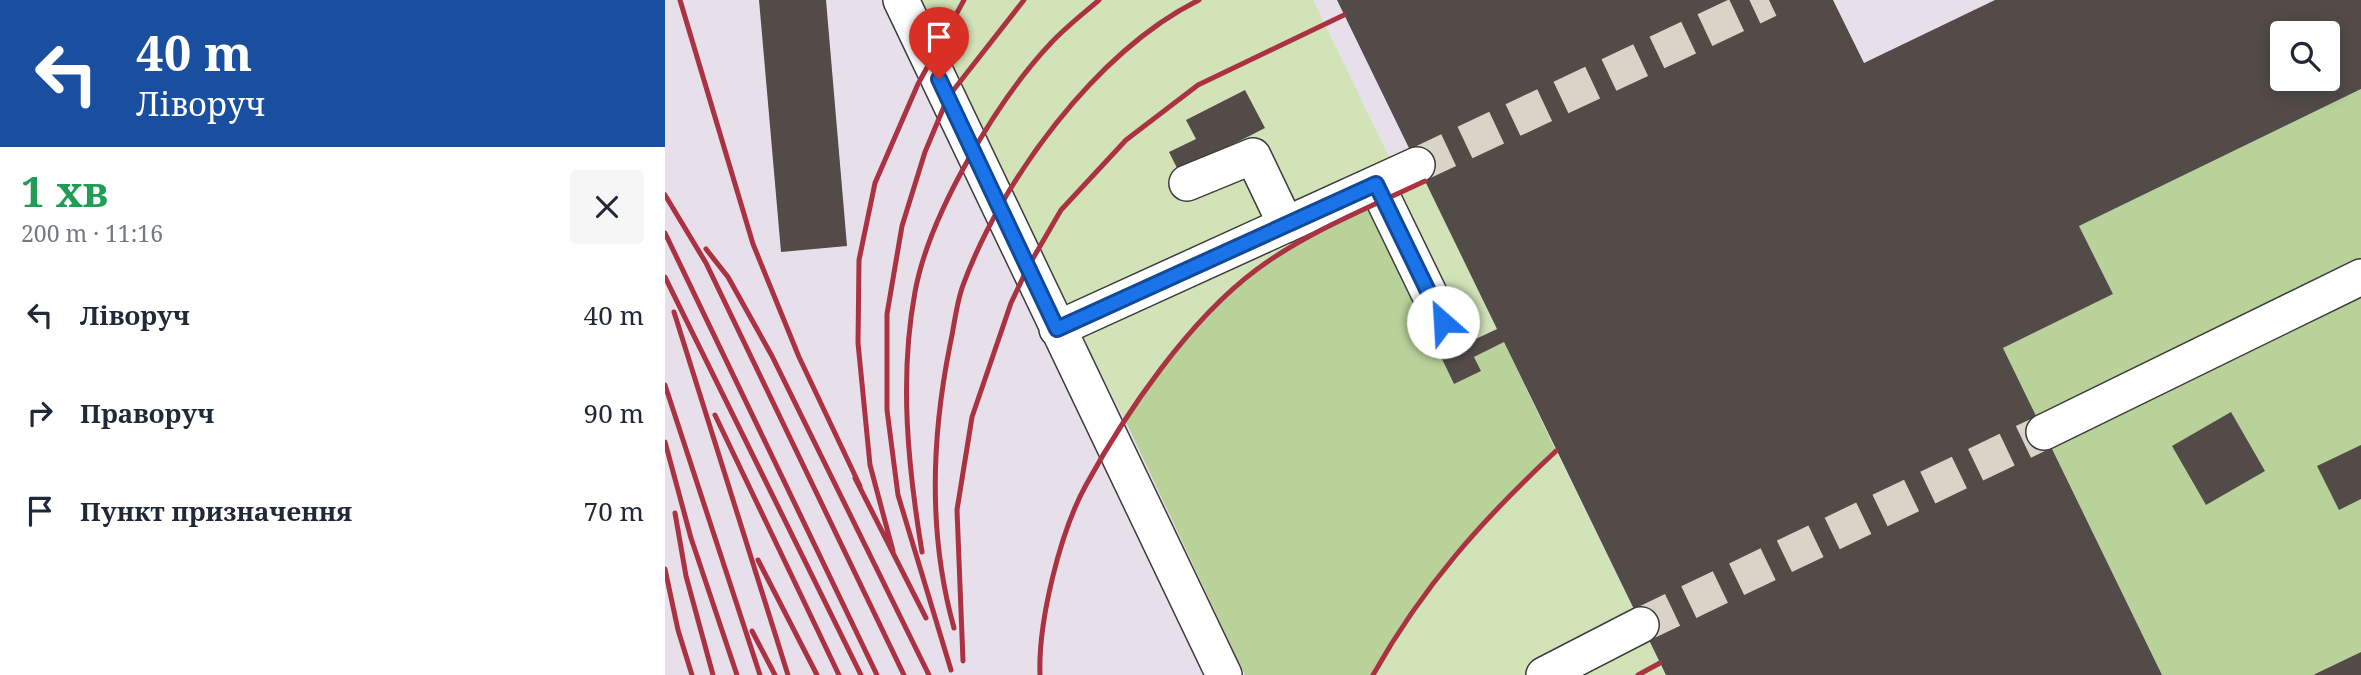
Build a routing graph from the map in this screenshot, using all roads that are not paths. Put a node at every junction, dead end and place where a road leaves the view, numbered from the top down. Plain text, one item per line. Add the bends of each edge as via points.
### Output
1 (901, 0) edge
2 (1417, 165) tunnel mouth
3 (1187, 183) dead end
4 (1376, 184) junction
5 (1286, 225) junction
6 (2361, 277) edge
7 (1443, 322) dead end
8 (1057, 329) junction
9 (2044, 432) tunnel mouth
10 (1641, 625) tunnel mouth
11 (1224, 675) edge
12 (1544, 675) edge

1 - 8 lane
2 - 4 lane
3 - 5 lane via 1253,156
4 - 5 lane
4 - 7 lane
5 - 8 lane
6 - 9 lane
8 - 11 lane
10 - 12 lane

